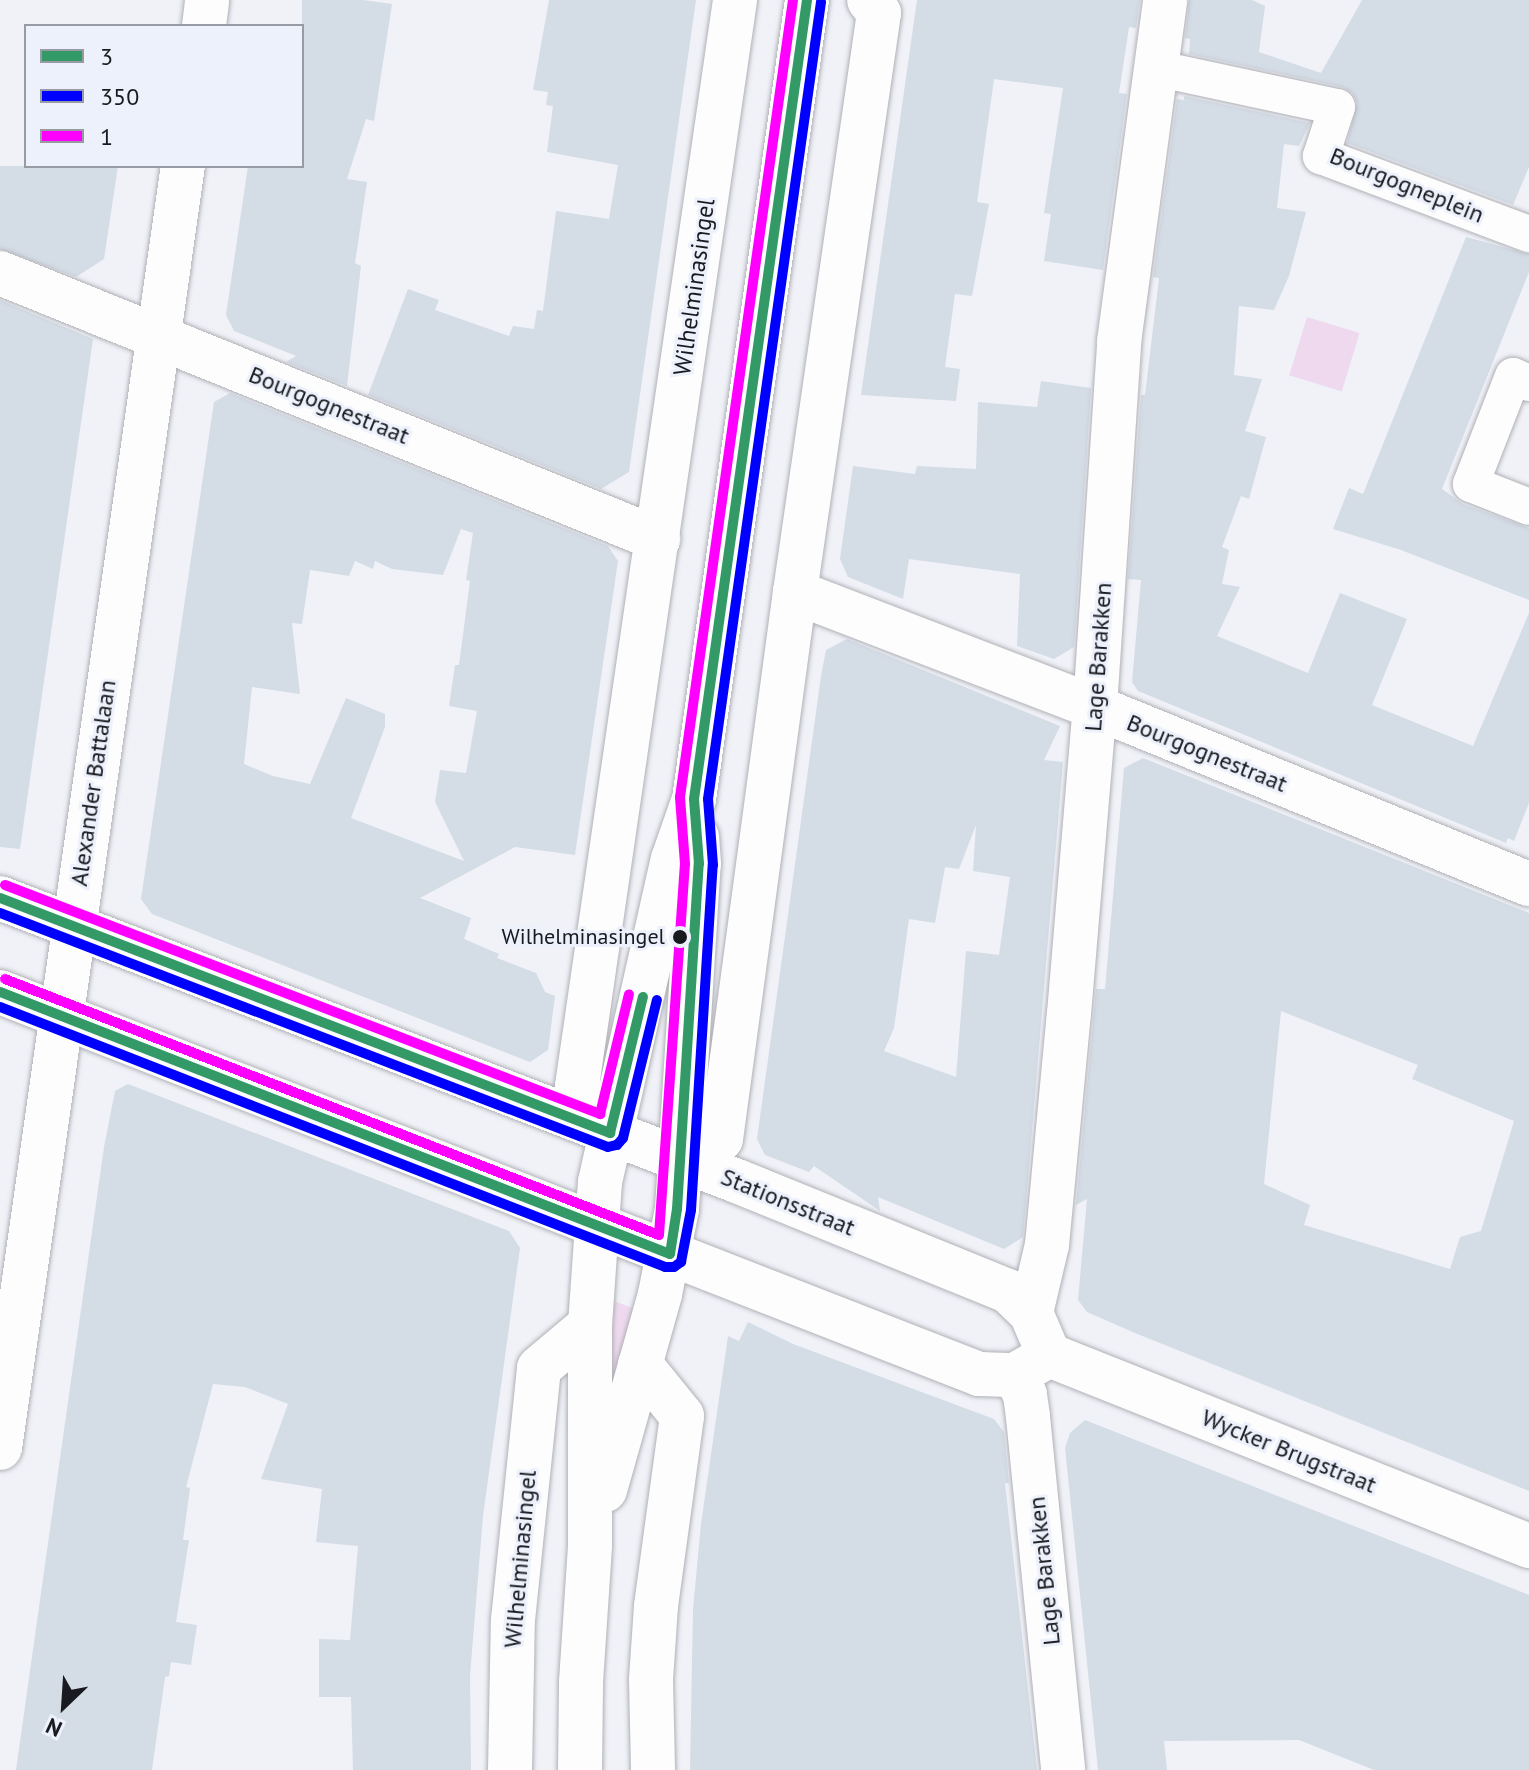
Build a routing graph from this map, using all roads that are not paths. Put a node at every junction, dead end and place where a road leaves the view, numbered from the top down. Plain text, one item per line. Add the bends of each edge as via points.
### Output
1 (207, 0) edge
2 (735, 0) edge
3 (807, 0) edge
4 (869, 0) edge
5 (1165, 0) edge
6 (204, 24) edge
7 (1155, 68) junction
8 (183, 168) edge
9 (1529, 234) edge
10 (0, 273) edge
11 (158, 336) junction
12 (1529, 383) edge
13 (1529, 507) edge
14 (658, 539) junction
15 (795, 592) junction
16 (1095, 707) junction
17 (694, 799) junction
18 (1527, 877) edge
19 (0, 898) edge
20 (72, 926) junction
21 (0, 992) edge
22 (61, 1016) junction
23 (610, 1133) junction
24 (681, 1160) junction
25 (594, 1225) junction
26 (670, 1254) junction
27 (1031, 1313) junction
28 (590, 1325) junction
29 (640, 1364) junction
30 (1032, 1365) junction
31 (0, 1448) edge
32 (590, 1545) junction
33 (1529, 1546) edge
34 (510, 1770) edge
35 (580, 1770) edge
36 (653, 1770) edge
37 (1063, 1770) edge

1 - 6 street
2 - 14 street, Wilhelminasingel
3 - 17 street
4 - 15 street via 879,13
5 - 7 street, Lage Barakken
7 - 9 street, Bourgogneplein via 1337,107 1321,156
7 - 16 street, Lage Barakken via 1119,342
8 - 11 street, Alexander Battalaan
10 - 11 street, Bourgognestraat
11 - 14 street, Bourgognestraat
11 - 20 street, Alexander Battalaan
12 - 13 street via 1513,376 1471,484
14 - 23 street, Wilhelminasingel via 577,1086
15 - 16 street, Bourgognestraat
15 - 24 street via 721,1139
16 - 18 street, Bourgognestraat
16 - 27 street, Lage Barakken via 1049,1230
17 - 23 street via 673,859
17 - 24 street via 699,864
19 - 20 street, Stationsstraat
20 - 22 street, Alexander Battalaan
20 - 23 street, Stationsstraat
21 - 22 street
22 - 25 street
22 - 31 street, Alexander Battalaan
23 - 24 street, Stationsstraat
23 - 25 street
24 - 26 street
24 - 27 street, Stationsstraat via 1008,1291
25 - 26 street
25 - 28 street
26 - 29 street
26 - 30 street via 979,1374
27 - 30 street, Lage Barakken
28 - 32 street
28 - 34 street, Wilhelminasingel via 539,1368 513,1620
29 - 32 street
29 - 36 street via 682,1416 656,1606
30 - 33 street, Wycker Brugstraat
30 - 37 street, Lage Barakken via 1025,1395
32 - 35 street

